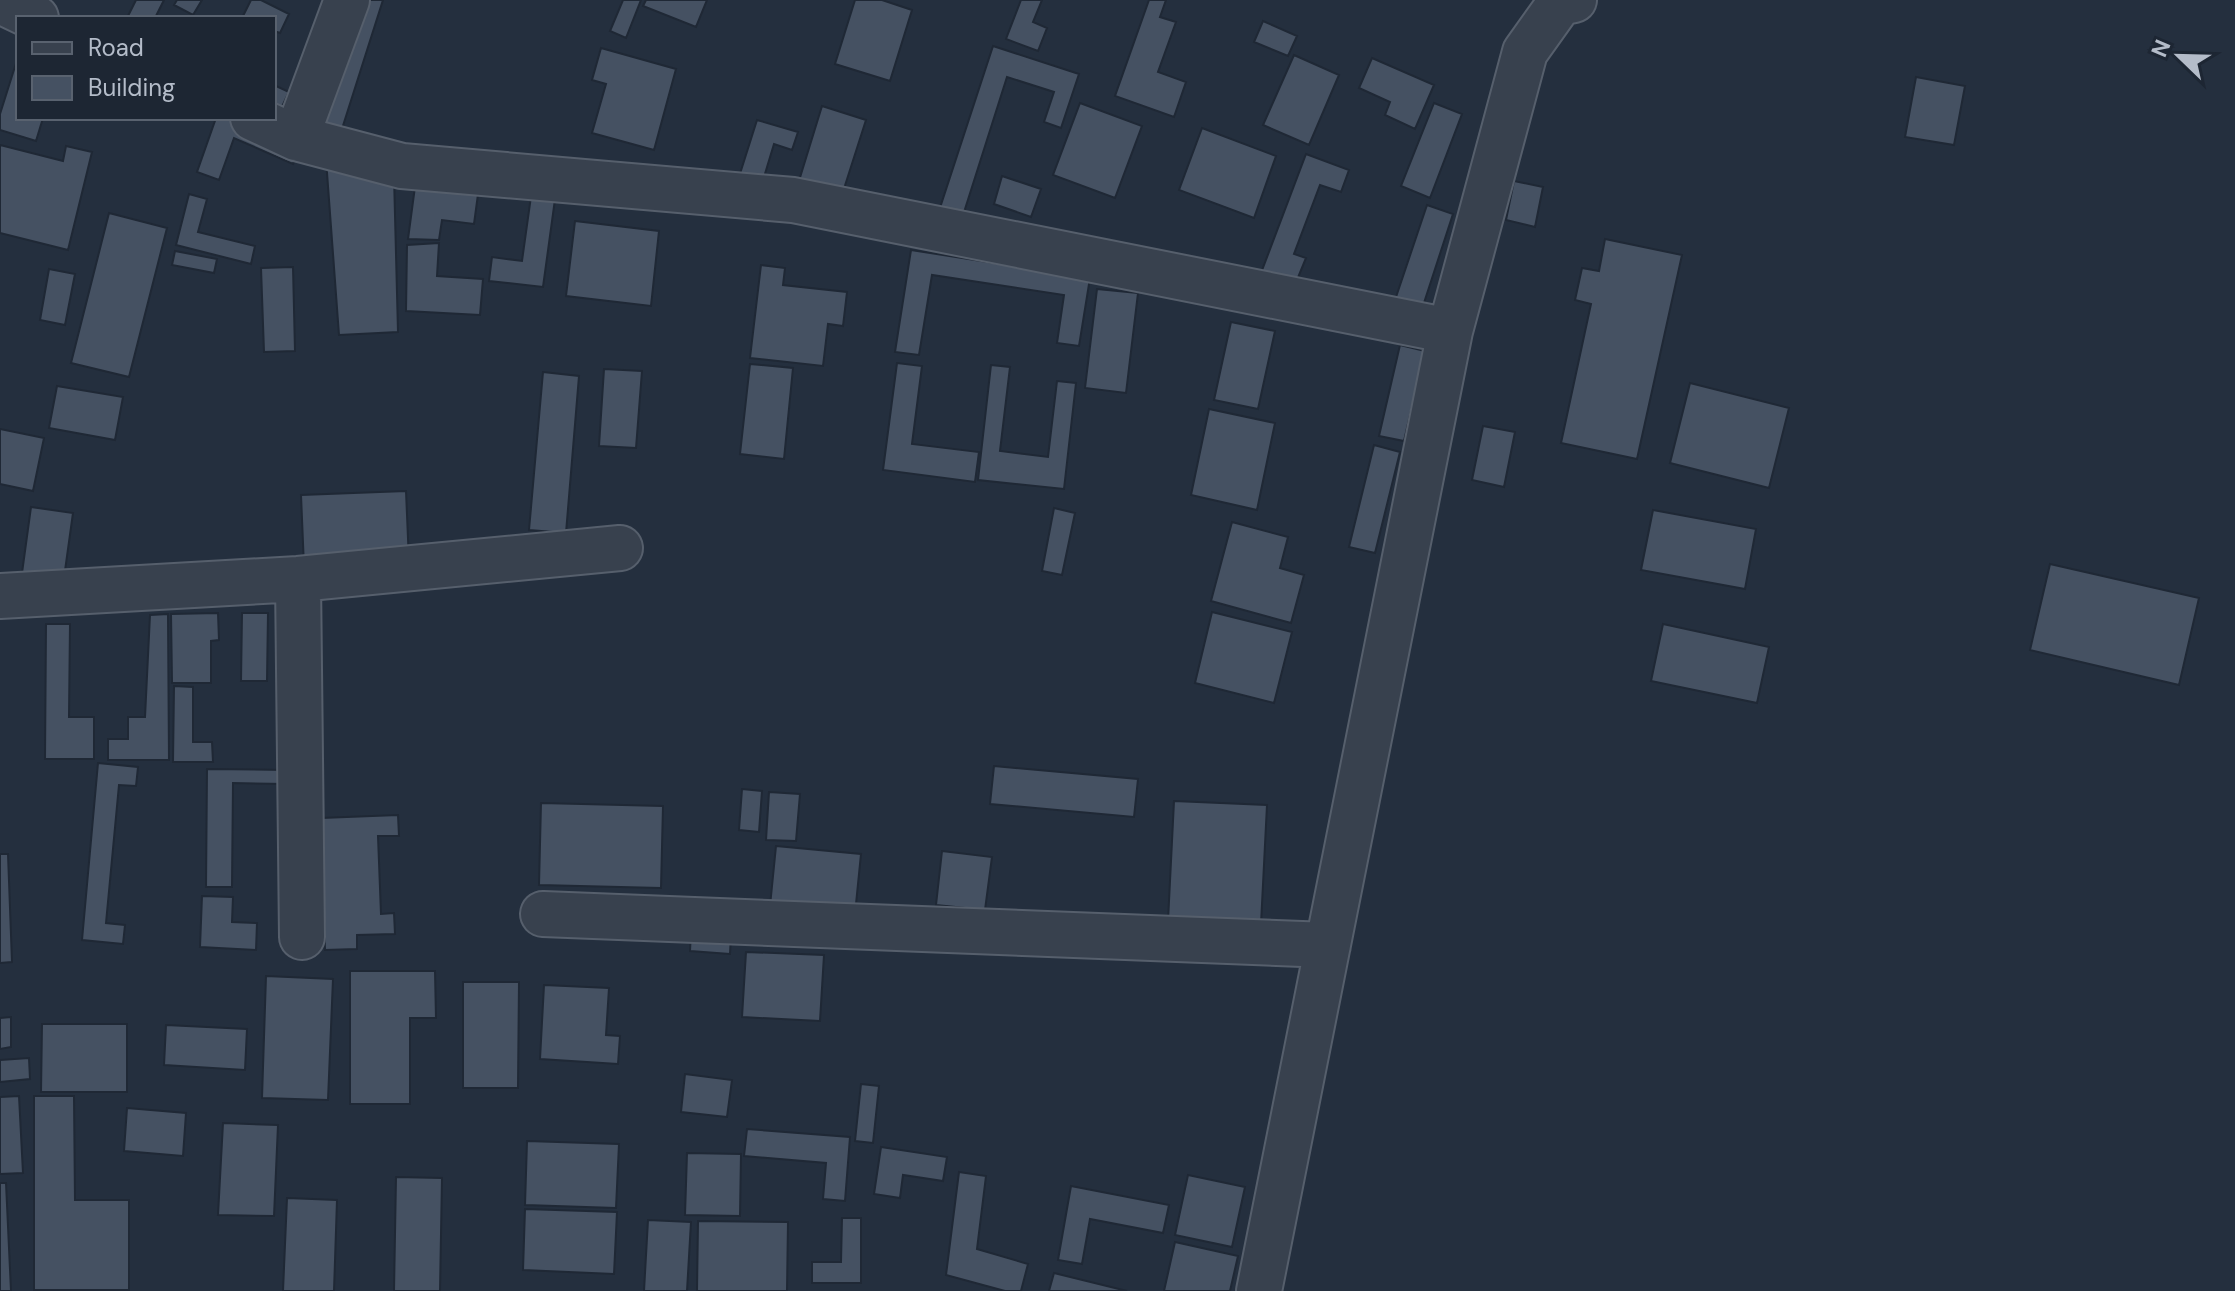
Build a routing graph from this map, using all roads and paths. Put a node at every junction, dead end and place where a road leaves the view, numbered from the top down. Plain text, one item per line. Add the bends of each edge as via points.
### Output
1 (347, 0) edge
2 (1574, 0) edge
3 (0, 1) edge
4 (32, 16) edge
5 (257, 120) edge
6 (296, 138) junction
7 (1450, 331) junction
8 (620, 548) dead end
9 (298, 579) junction
10 (0, 596) edge
11 (543, 914) dead end
12 (302, 937) dead end
13 (1328, 945) junction
14 (1259, 1291) edge

1 - 6 street
2 - 7 street via 1560,3 1525,52
3 - 4 street
5 - 6 street
6 - 7 street via 402,166 793,200
7 - 13 street
8 - 9 street
9 - 10 street
9 - 12 street
11 - 13 street
13 - 14 street

